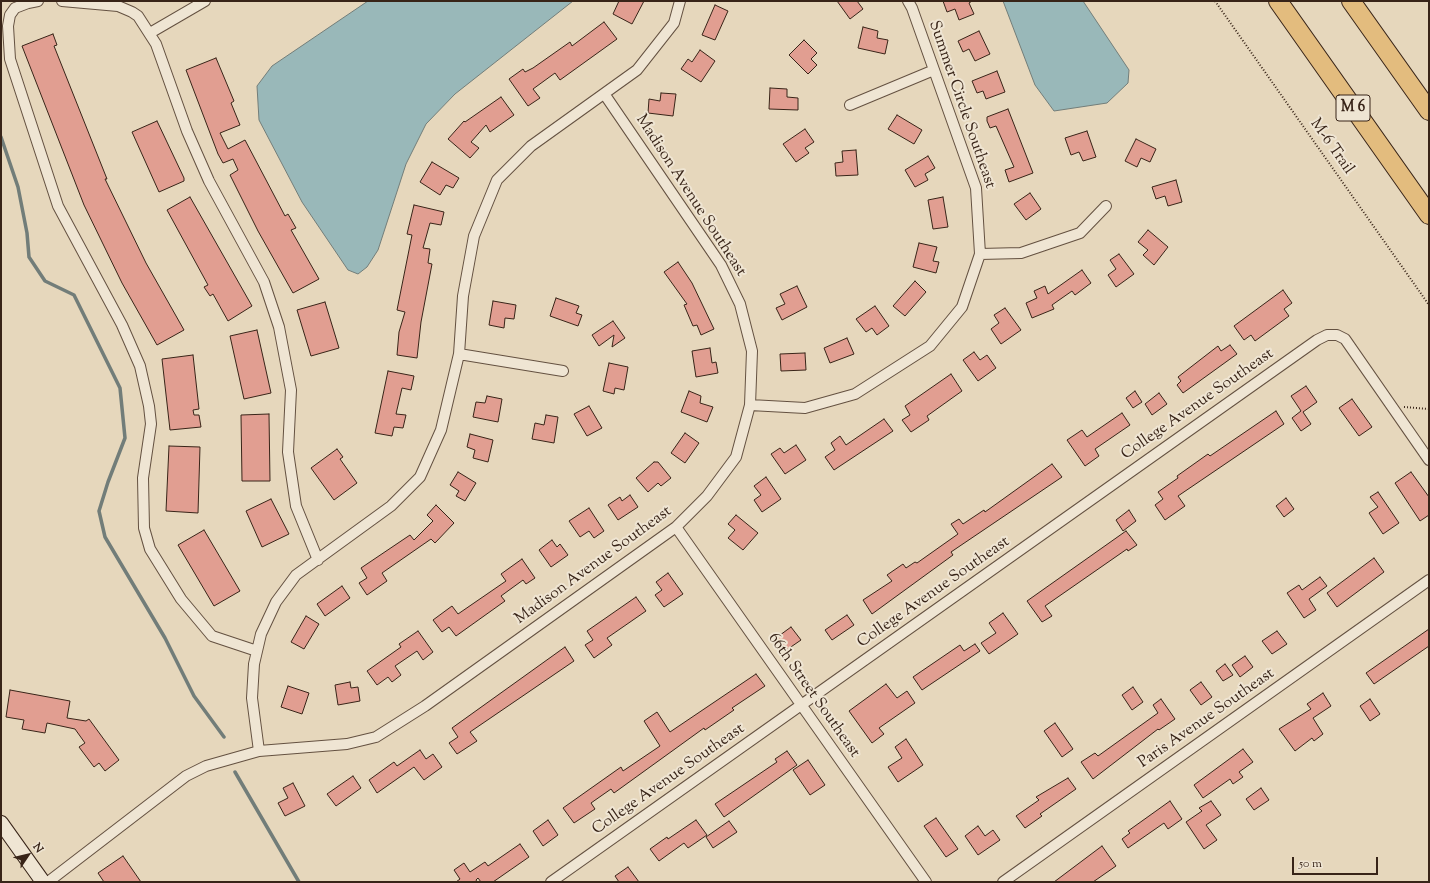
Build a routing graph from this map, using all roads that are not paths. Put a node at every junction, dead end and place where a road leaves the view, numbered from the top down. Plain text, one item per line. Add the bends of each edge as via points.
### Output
1 (38, 1) edge
2 (62, 1) edge
3 (205, 1) edge
4 (680, 1) edge
5 (908, 1) edge
6 (1278, 1) edge
7 (1351, 1) edge
8 (150, 33) junction
9 (934, 70) junction
10 (605, 95) junction
11 (850, 105) dead end
12 (1429, 111) edge
13 (1106, 206) dead end
14 (1429, 215) edge
15 (980, 254) junction
16 (458, 354) junction
17 (563, 371) dead end
18 (750, 405) junction
19 (1429, 460) edge
20 (676, 527) junction
21 (318, 560) junction
22 (1429, 580) edge
23 (257, 651) junction
24 (801, 705) junction
25 (259, 752) junction
26 (1, 823) edge
27 (43, 882) edge
28 (48, 882) edge
29 (551, 882) edge
30 (926, 882) edge
31 (1003, 882) edge

1 - 23 street via 16,8 10,15 10,59 58,206 122,325 140,366 151,424 143,478 144,528 150,549 181,599 212,636
2 - 8 street via 118,6 138,16
3 - 8 street
4 - 10 street via 674,23 637,70
5 - 9 street, Summer Circle Southeast
6 - 14 highway, M 6
7 - 12 highway
8 - 21 street via 187,131 209,181 264,282 279,327 291,390 288,452 296,506
9 - 11 street
9 - 15 street, Summer Circle Southeast via 976,188
10 - 16 street via 531,146 497,180 474,236 463,296
10 - 18 street, Madison Avenue Southeast via 721,266 740,304 752,351
13 - 15 street via 1080,233 1021,253
15 - 18 street, Summer Circle Southeast via 962,307 930,346 887,375 855,394 805,408
16 - 17 street
16 - 21 street via 441,430 420,477 391,506
18 - 20 street, Madison Avenue Southeast via 736,457 707,496
19 - 24 street, College Avenue Southeast via 1351,346 1337,335 1327,335 1316,340
20 - 24 street, 66th Street Southeast
20 - 25 street, Madison Avenue Southeast via 425,706 376,737 347,744
21 - 23 street via 296,575 276,602 261,634
22 - 31 street, Paris Avenue Southeast
23 - 25 street via 252,698
24 - 29 street, College Avenue Southeast
24 - 30 street, 66th Street Southeast
25 - 28 street, Madison Avenue Southeast via 206,766 186,776
26 - 27 main road

